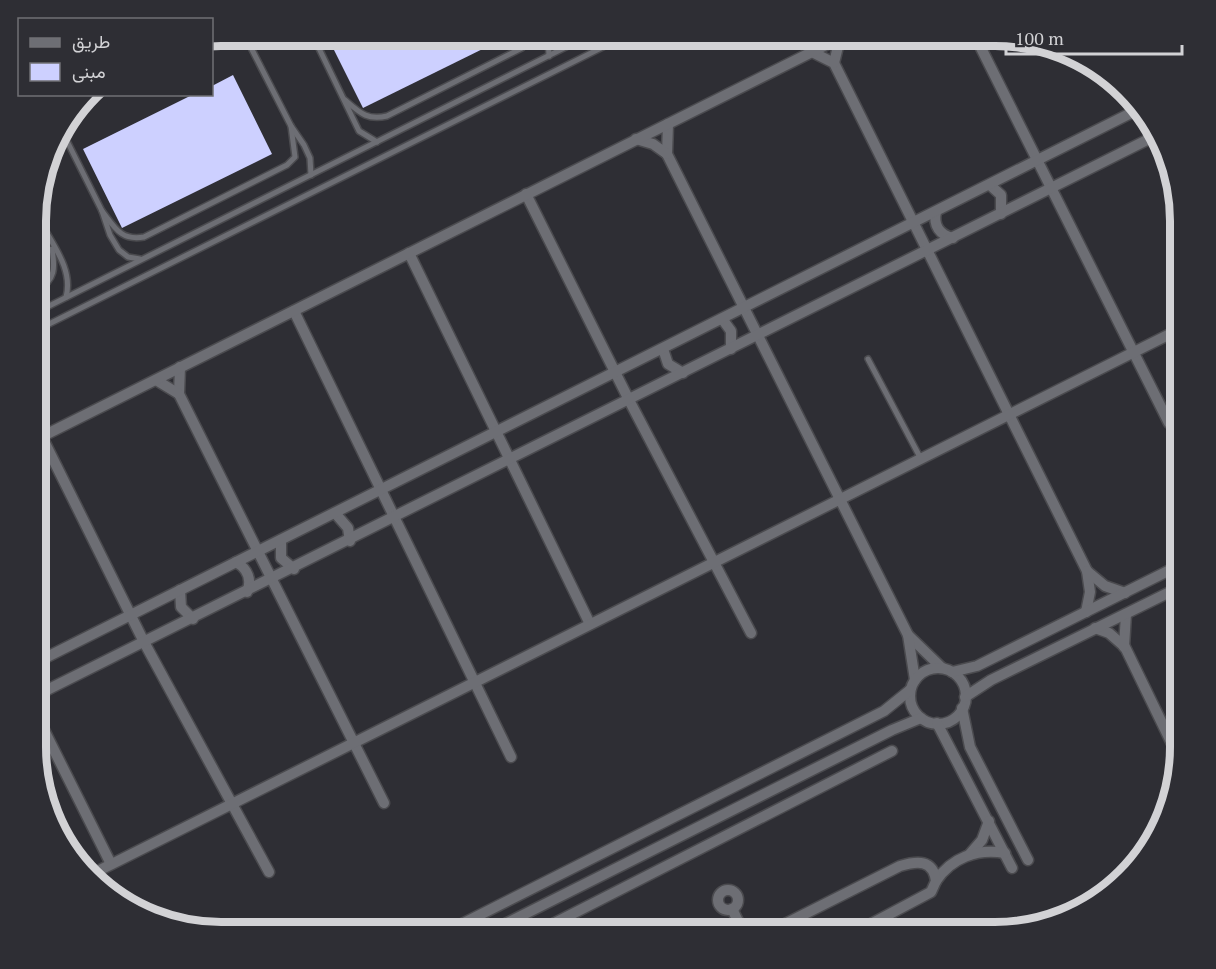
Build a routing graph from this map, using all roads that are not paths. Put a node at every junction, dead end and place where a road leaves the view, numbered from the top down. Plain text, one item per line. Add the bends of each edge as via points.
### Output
1 (251, 46) edge
2 (318, 46) edge
3 (523, 46) edge
4 (549, 46) edge
5 (568, 46) edge
6 (604, 46) edge
7 (822, 47) edge
8 (839, 47) edge
9 (981, 47) edge
10 (812, 52) junction
11 (549, 56) junction
12 (834, 63) junction
13 (345, 100) junction
14 (1131, 113) edge
15 (668, 124) junction
16 (291, 126) junction
17 (636, 139) junction
18 (1149, 139) edge
19 (67, 141) edge
20 (378, 142) junction
21 (667, 154) junction
22 (1038, 161) junction
23 (311, 175) junction
24 (990, 185) junction
25 (1052, 188) junction
26 (526, 194) junction
27 (102, 211) junction
28 (936, 212) junction
29 (1001, 214) junction
30 (914, 223) junction
31 (46, 232) edge
32 (954, 237) junction
33 (52, 244) junction
34 (927, 251) junction
35 (409, 253) junction
36 (142, 260) junction
37 (46, 283) edge
38 (66, 298) junction
39 (46, 308) edge
40 (745, 308) junction
41 (294, 311) junction
42 (723, 320) junction
43 (46, 325) edge
44 (1169, 334) edge
45 (758, 336) junction
46 (731, 349) junction
47 (663, 350) junction
48 (1134, 352) junction
49 (868, 359) dead end
50 (180, 367) junction
51 (616, 373) junction
52 (683, 374) junction
53 (156, 380) junction
54 (179, 394) junction
55 (629, 400) junction
56 (1009, 415) junction
57 (1169, 423) dead end
58 (496, 433) junction
59 (46, 435) edge
60 (46, 451) edge
61 (921, 459) junction
62 (510, 460) junction
63 (381, 490) junction
64 (841, 500) junction
65 (335, 513) junction
66 (395, 518) junction
67 (281, 540) junction
68 (350, 541) junction
69 (260, 550) junction
70 (236, 562) junction
71 (714, 562) junction
72 (294, 568) junction
73 (1087, 571) junction
74 (1169, 571) edge
75 (274, 579) junction
76 (180, 590) junction
77 (247, 592) junction
78 (1169, 592) edge
79 (1125, 593) junction
80 (1086, 612) junction
81 (1126, 614) junction
82 (130, 615) junction
83 (193, 619) junction
84 (590, 624) junction
85 (1095, 628) junction
86 (752, 633) dead end
87 (908, 635) junction
88 (144, 642) junction
89 (1125, 647) junction
90 (47, 657) edge
91 (947, 670) junction
92 (915, 680) junction
93 (475, 682) junction
94 (47, 690) edge
95 (910, 690) junction
96 (965, 697) junction
97 (962, 708) junction
98 (921, 718) junction
99 (937, 723) junction
100 (47, 738) edge
101 (1169, 738) edge
102 (355, 742) junction
103 (892, 751) dead end
104 (512, 758) dead end
105 (384, 803) dead end
106 (231, 804) junction
107 (989, 821) junction
108 (693, 830) junction
109 (702, 848) junction
110 (1005, 853) junction
111 (969, 855) junction
112 (1028, 860) dead end
113 (956, 861) junction
114 (924, 862) junction
115 (111, 864) junction
116 (1012, 868) dead end
117 (98, 871) edge
118 (270, 872) dead end
119 (936, 881) junction
120 (732, 909) dead end
121 (466, 922) edge
122 (509, 922) edge
123 (557, 922) edge
124 (738, 922) edge
125 (789, 922) edge
126 (877, 922) edge

1 - 16 lane
2 - 13 lane
3 - 13 lane via 387,116 364,116
4 - 11 lane
5 - 11 lane
6 - 43 lane
7 - 10 street
8 - 12 street
9 - 22 street
10 - 12 street
10 - 15 street
11 - 20 lane
12 - 30 street
13 - 20 lane via 359,131
14 - 22 street
15 - 17 street
15 - 21 street
16 - 23 lane via 310,158
16 - 27 lane via 295,157 287,165 144,237 132,240 122,236
17 - 21 street
17 - 26 street
18 - 25 street
19 - 27 lane
20 - 23 lane
21 - 40 street
22 - 24 street
22 - 25 street
23 - 36 lane
24 - 28 street
24 - 29 street via 1001,195
25 - 29 street
25 - 48 street
26 - 35 street
26 - 51 street
27 - 36 lane via 119,250
28 - 30 street
28 - 32 street via 939,230
29 - 32 street
30 - 34 street
30 - 40 street
31 - 33 lane
32 - 34 street
33 - 37 lane via 55,268
33 - 38 lane via 68,274
34 - 45 street
34 - 56 street
35 - 41 street
35 - 58 street
36 - 38 lane
38 - 39 lane
40 - 42 street
40 - 45 street
41 - 50 street
41 - 63 street
42 - 46 street via 731,331
42 - 47 street
44 - 48 street
45 - 46 street
45 - 64 street
46 - 52 street
47 - 51 street
47 - 52 street via 668,364
48 - 56 street
48 - 57 street
49 - 61 lane
50 - 53 street
50 - 54 street
51 - 55 street
51 - 58 street
52 - 55 street
53 - 54 street
53 - 59 street
54 - 69 street
55 - 62 street
55 - 71 street
56 - 61 street
56 - 73 street
58 - 62 street
58 - 63 street
60 - 82 street
61 - 64 street
62 - 66 street
62 - 84 street
63 - 65 street
63 - 66 street
64 - 71 street
64 - 87 street
65 - 67 street
65 - 68 street via 345,522
66 - 68 street
66 - 93 street
67 - 69 street
67 - 72 street via 281,558
68 - 72 street
69 - 70 street
69 - 75 street
70 - 76 street
70 - 77 street via 249,577
71 - 84 street
71 - 86 street
72 - 75 street
73 - 79 street via 1105,586
73 - 80 street via 1090,592
74 - 79 street
75 - 77 street
75 - 102 street
76 - 82 street
76 - 83 street via 182,608
77 - 83 street
78 - 81 street
79 - 80 street
80 - 91 street via 977,666
81 - 85 street
81 - 89 street
82 - 88 street
82 - 90 street
83 - 88 street
84 - 93 street
85 - 89 street via 1109,633
85 - 96 street
87 - 91 street
87 - 92 street
88 - 94 street
88 - 106 street
89 - 101 street
91 - 92 street via 922,672
91 - 96 street via 964,687
92 - 95 street
93 - 102 street
93 - 104 street
95 - 98 street via 914,711
95 - 121 street via 884,711
96 - 97 street
97 - 99 street via 955,718
97 - 112 street via 970,747
98 - 99 street
98 - 108 street
99 - 107 street
100 - 115 street
102 - 105 street
102 - 106 street
103 - 109 street
106 - 115 street
106 - 118 street
107 - 110 street
107 - 111 street via 982,840
108 - 109 street
108 - 122 street
109 - 123 street
110 - 111 street via 986,850
110 - 116 street
111 - 113 street
113 - 114 street
113 - 119 street
114 - 119 street via 933,870
114 - 125 street via 900,866
115 - 117 street
119 - 126 street via 931,892 920,900
120 - 124 street

